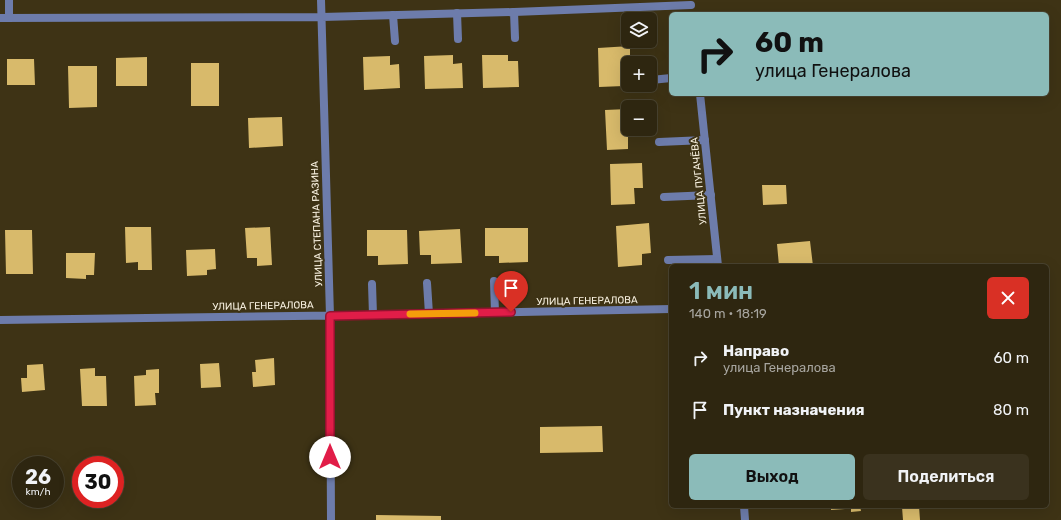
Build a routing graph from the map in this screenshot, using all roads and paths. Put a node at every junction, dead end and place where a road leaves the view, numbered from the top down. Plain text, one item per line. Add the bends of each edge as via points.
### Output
1 (9, 0) edge
2 (321, 0) edge
3 (691, 2) edge
4 (514, 12) junction
5 (692, 12) edge
6 (456, 13) junction
7 (393, 15) junction
8 (9, 17) junction
9 (322, 17) junction
10 (0, 18) edge
11 (515, 38) dead end
12 (458, 39) dead end
13 (395, 41) dead end
14 (669, 78) edge
15 (657, 79) edge
16 (700, 96) edge
17 (705, 140) junction
18 (658, 142) dead end
19 (711, 195) junction
20 (664, 197) dead end
21 (668, 260) dead end
22 (718, 263) edge
23 (494, 281) dead end
24 (428, 283) dead end
25 (372, 284) dead end
26 (669, 309) edge
27 (495, 313) junction
28 (429, 314) junction
29 (373, 315) junction
30 (330, 316) junction
31 (0, 320) edge
32 (744, 508) edge
33 (331, 520) edge
34 (745, 520) edge

1 - 8 street
2 - 9 street, УЛИЦА СТЕПАНА РАЗИНА
3 - 4 street
3 - 5 street
4 - 6 street
4 - 11 street
6 - 7 street
6 - 12 street
7 - 9 street
7 - 13 street
8 - 9 street
8 - 10 street
9 - 30 street, УЛИЦА СТЕПАНА РАЗИНА
14 - 15 street
16 - 17 street, УЛИЦА ПУГАЧЁВА
17 - 18 street
17 - 19 street, УЛИЦА ПУГАЧЁВА
19 - 20 street
19 - 22 street, УЛИЦА ПУГАЧЁВА
21 - 22 street
23 - 27 street
24 - 28 street
25 - 29 street
26 - 27 street, УЛИЦА ГЕНЕРАЛОВА
27 - 28 street, УЛИЦА ГЕНЕРАЛОВА
28 - 29 street, УЛИЦА ГЕНЕРАЛОВА
29 - 30 street, УЛИЦА ГЕНЕРАЛОВА
30 - 31 street, УЛИЦА ГЕНЕРАЛОВА
30 - 33 street, УЛИЦА СТЕПАНА РАЗИНА
32 - 34 street

